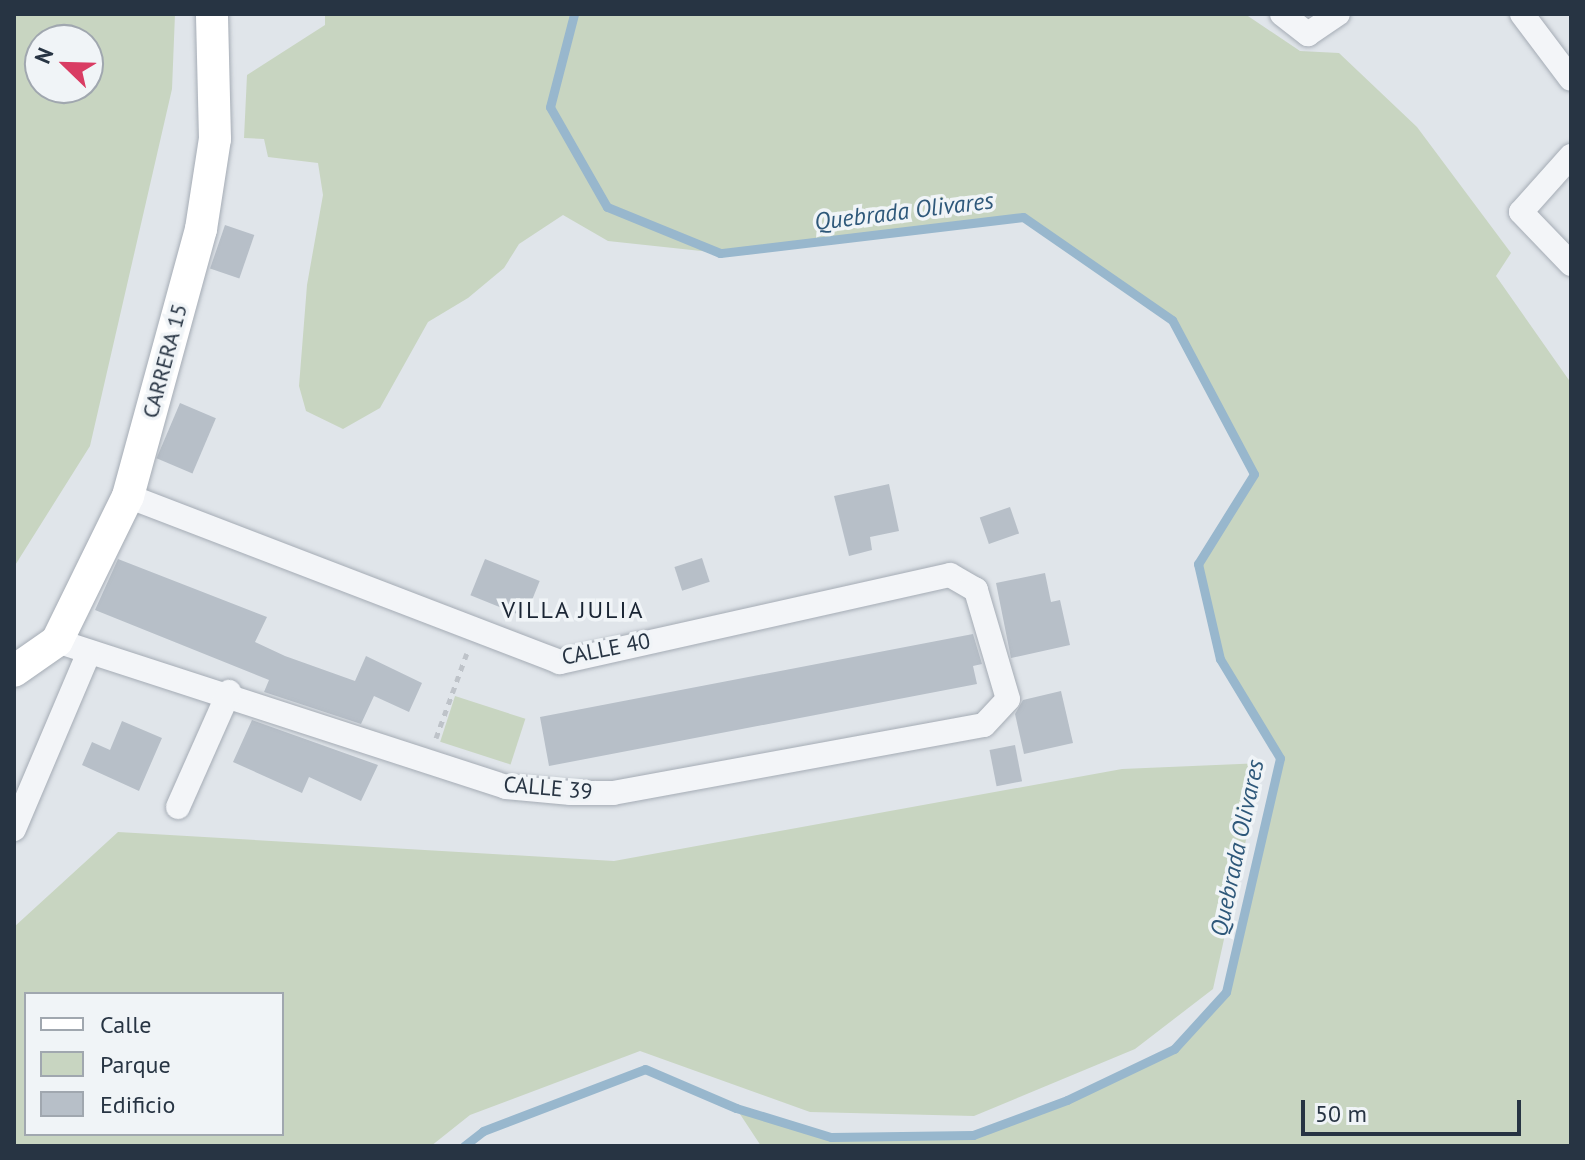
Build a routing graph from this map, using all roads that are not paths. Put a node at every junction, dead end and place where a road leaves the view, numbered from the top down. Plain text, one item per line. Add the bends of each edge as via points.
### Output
1 (212, 14) edge
2 (1282, 14) edge
3 (1338, 14) edge
4 (1522, 14) edge
5 (1571, 79) edge
6 (1571, 156) edge
7 (1571, 264) edge
8 (128, 496) junction
9 (57, 641) junction
10 (88, 655) junction
11 (14, 671) edge
12 (229, 692) junction
13 (1003, 710) joint
14 (178, 807) dead end
15 (14, 829) edge

1 - 8 main road, CARRERA 15 via 215,139 201,229
2 - 3 street via 1308,34
4 - 5 street
6 - 7 street via 1521,212
8 - 9 main road, CARRERA 15
8 - 13 street, CALLE 40 via 560,662 950,575 976,590 1008,699
9 - 10 street, CALLE 39
9 - 11 main road, CARRERA 15
10 - 12 street, CALLE 39
10 - 15 street
12 - 13 street, CALLE 39 via 506,787 613,793 984,725
12 - 14 street

